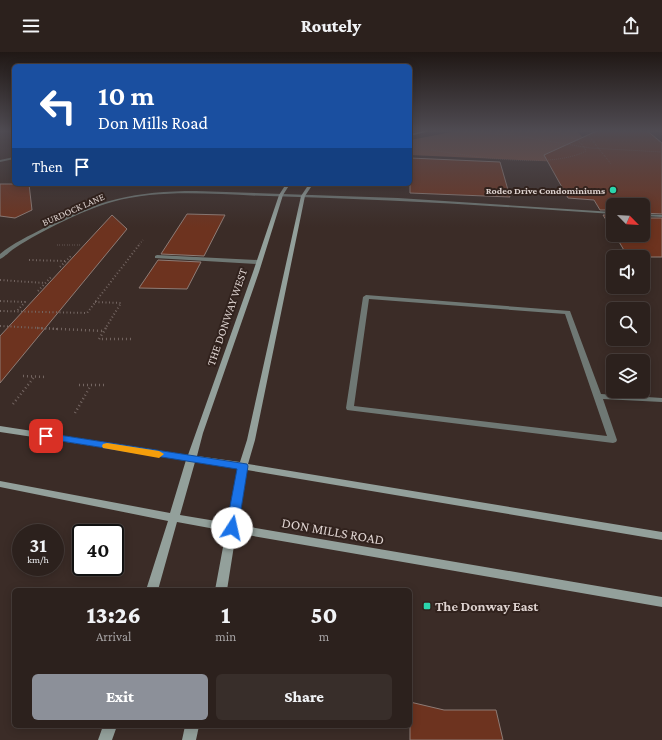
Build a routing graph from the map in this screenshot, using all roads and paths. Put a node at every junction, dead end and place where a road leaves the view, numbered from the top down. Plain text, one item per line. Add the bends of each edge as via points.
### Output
1 (287, 186) edge
2 (310, 186) edge
3 (281, 195) junction
4 (303, 196) junction
5 (606, 213) edge
6 (650, 215) edge
7 (662, 216) edge
8 (143, 240) dead end
9 (84, 242) dead end
10 (79, 247) dead end
11 (72, 255) dead end
12 (0, 257) edge
13 (156, 257) dead end
14 (22, 260) dead end
15 (66, 261) junction
16 (258, 262) junction
17 (60, 267) dead end
18 (52, 276) dead end
19 (0, 280) edge
20 (45, 283) junction
21 (38, 291) dead end
22 (0, 301) edge
23 (95, 302) junction
24 (0, 311) edge
25 (17, 311) junction
26 (0, 326) edge
27 (104, 331) junction
28 (132, 339) dead end
29 (23, 376) dead end
30 (35, 376) junction
31 (46, 377) dead end
32 (79, 385) dead end
33 (92, 385) junction
34 (104, 385) dead end
35 (598, 396) junction
36 (662, 400) edge
37 (13, 404) dead end
38 (75, 414) dead end
39 (0, 429) edge
40 (191, 460) junction
41 (243, 466) junction
42 (0, 484) edge
43 (174, 518) junction
44 (232, 528) junction
45 (662, 536) edge
46 (153, 588) edge
47 (221, 588) edge
48 (662, 602) edge
49 (109, 728) edge
50 (192, 728) edge
51 (105, 740) edge
52 (189, 740) edge

1 - 3 street, THE DONWAY WEST
2 - 4 street
3 - 4 street, BURDOCK LANE
3 - 12 street, BURDOCK LANE via 166,194 125,198 75,216 12,247
3 - 16 street, THE DONWAY WEST
4 - 5 street, BURDOCK LANE
4 - 41 street
6 - 7 street
8 - 23 path
9 - 10 path
11 - 15 path
13 - 16 street
14 - 15 path
15 - 17 path
16 - 40 street, THE DONWAY WEST
18 - 20 path
19 - 20 path
20 - 21 path
22 - 25 path via 25,302
23 - 25 path via 87,313
23 - 27 path via 121,303
24 - 25 path
26 - 27 path
27 - 28 path via 99,339
29 - 30 path
30 - 31 path
30 - 37 path
32 - 33 path
33 - 34 path
33 - 38 path
35 - 35 street via 613,440 350,408 366,297 568,312
35 - 36 street
39 - 40 street
40 - 41 street
40 - 43 street
41 - 44 street
41 - 45 street
42 - 43 street, DON MILLS ROAD
43 - 44 street, DON MILLS ROAD
43 - 46 street
44 - 47 street
44 - 48 street, DON MILLS ROAD
49 - 51 street
50 - 52 street

